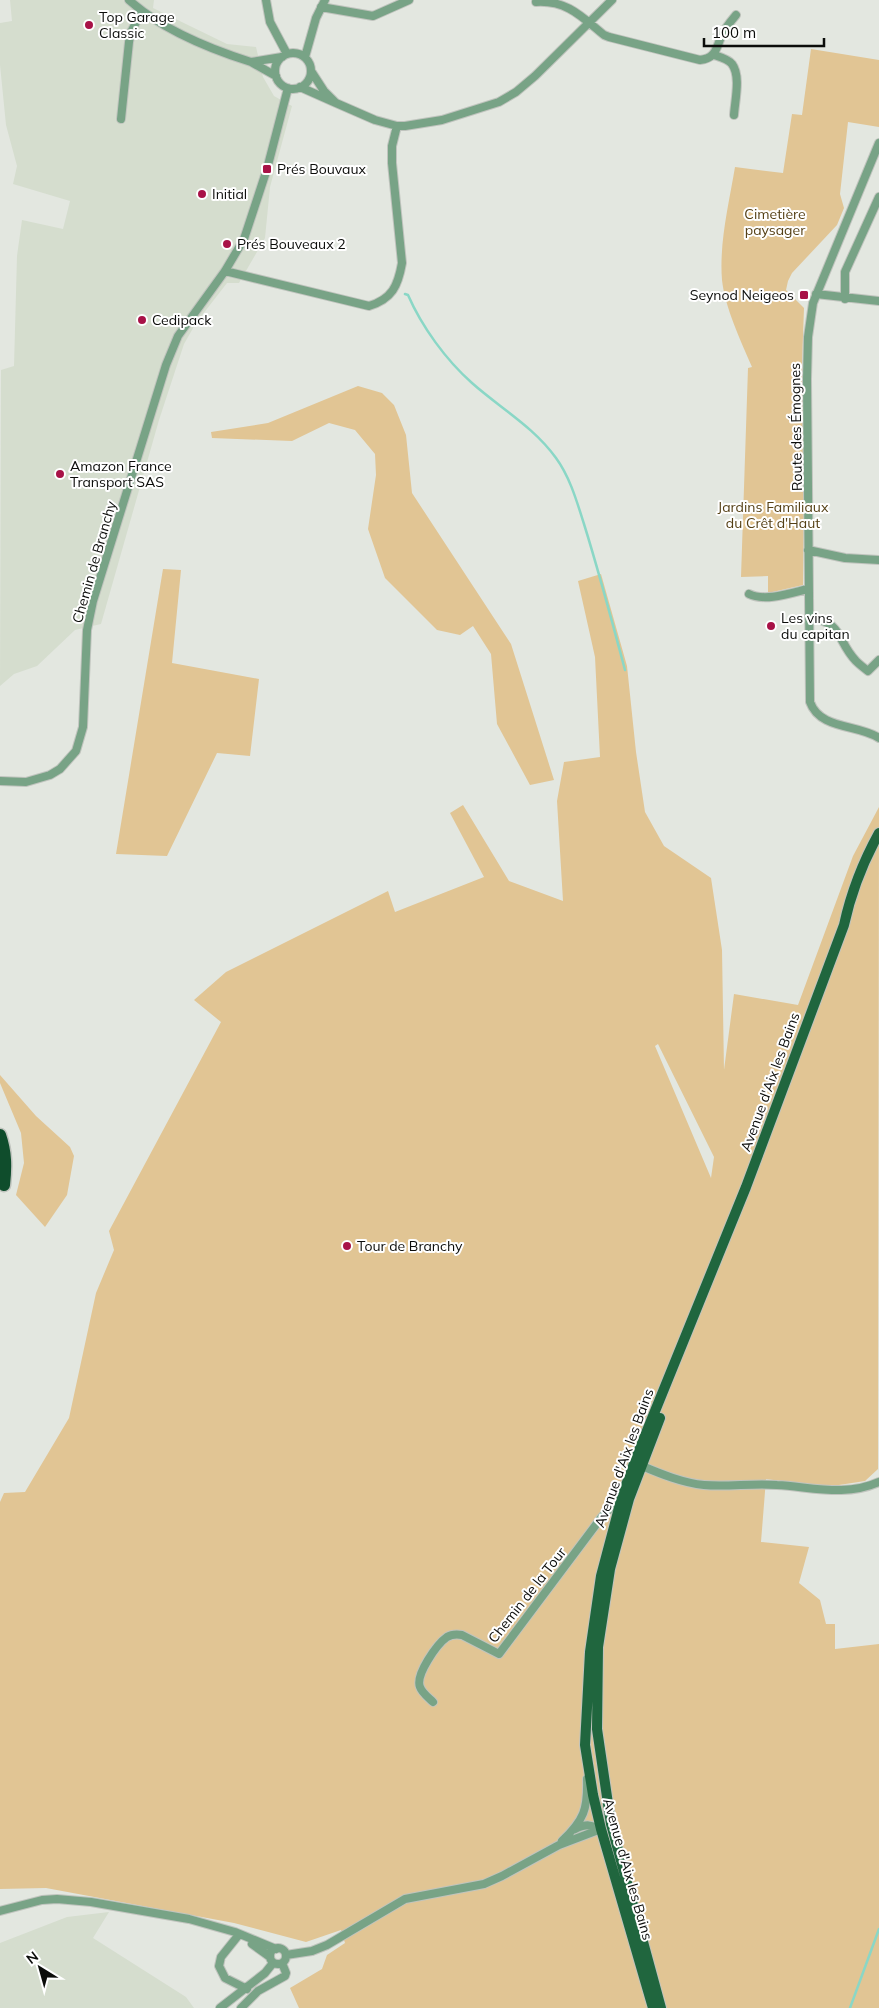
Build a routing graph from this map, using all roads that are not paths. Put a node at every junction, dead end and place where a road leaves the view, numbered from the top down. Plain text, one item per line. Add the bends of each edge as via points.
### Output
1 (129, 0) edge
2 (266, 0) edge
3 (409, 0) edge
4 (612, 0) edge
5 (536, 2) dead end
6 (323, 4) edge
7 (142, 12) junction
8 (736, 15) dead end
9 (589, 22) junction
10 (285, 55) junction
11 (714, 55) junction
12 (305, 57) junction
13 (251, 62) junction
14 (311, 71) junction
15 (276, 76) junction
16 (300, 87) junction
17 (288, 88) junction
18 (336, 103) junction
19 (734, 115) dead end
20 (121, 119) dead end
21 (397, 126) junction
22 (879, 143) edge
23 (879, 197) edge
24 (226, 272) junction
25 (816, 294) junction
26 (845, 298) junction
27 (879, 300) edge
28 (808, 550) junction
29 (879, 560) edge
30 (808, 589) junction
31 (749, 594) dead end
32 (809, 617) junction
33 (879, 660) edge
34 (879, 738) edge
35 (0, 781) edge
36 (879, 833) edge
37 (879, 847) edge
38 (844, 925) junction
39 (0, 1135) edge
40 (4, 1185) dead end
41 (700, 1304) junction
42 (642, 1466) junction
43 (879, 1482) edge
44 (623, 1493) junction
45 (433, 1702) dead end
46 (597, 1729) junction
47 (585, 1745) junction
48 (575, 1829) junction
49 (601, 1829) junction
50 (559, 1844) junction
51 (632, 1907) junction
52 (0, 1911) edge
53 (234, 1934) junction
54 (276, 1948) junction
55 (286, 1954) junction
56 (272, 1960) junction
57 (282, 1963) junction
58 (247, 1989) junction
59 (220, 2008) edge
60 (241, 2008) edge
61 (653, 2008) edge
62 (661, 2008) edge

1 - 7 street
2 - 10 street via 270,22
3 - 6 street via 373,16
4 - 9 street
5 - 9 street via 565,5
6 - 12 street
7 - 13 street via 205,44
7 - 20 street via 129,42
8 - 11 street via 722,33
9 - 11 street via 610,37 700,60
9 - 21 street via 535,76 499,102 442,120
10 - 12 street via 296,53
10 - 13 street
10 - 15 street via 277,64
11 - 19 street via 731,63 734,68
12 - 14 street
13 - 15 street
14 - 16 street via 308,81
14 - 18 street
15 - 17 street
16 - 17 street
16 - 18 street
17 - 24 street, Chemin de Branchy via 253,216
18 - 21 street
21 - 24 street via 392,163 402,263 396,287 387,296 369,306
22 - 25 street, Route des Émognes
23 - 26 street via 846,272
24 - 35 street, Chemin de Branchy via 178,336 166,365 93,601 87,630 83,727 76,751 50,775 26,782
25 - 26 street
25 - 28 street, Route des Émognes via 808,337
26 - 27 street
28 - 29 street via 845,558
28 - 30 street, Route des Émognes
30 - 31 street via 770,596
30 - 32 street, Route des Émognes
32 - 33 street via 833,626 855,660 868,671
32 - 34 street, Route des Émognes via 808,694 812,708 835,724
36 - 38 main road, Avenue d'Aix les Bains via 848,905
37 - 38 main road, Avenue d'Aix les Bains via 855,907
38 - 41 main road, Avenue d'Aix les Bains
39 - 40 highway via 6,1168
41 - 42 main road, Avenue d'Aix les Bains
41 - 44 main road, Avenue d'Aix les Bains
42 - 43 street via 702,1485 777,1485 833,1491
42 - 46 main road, Avenue d'Aix les Bains via 629,1499 610,1570 598,1647
44 - 45 street, Chemin de la Tour via 499,1654 456,1634 439,1645 419,1679 420,1688
44 - 47 main road, Avenue d'Aix les Bains via 601,1576 590,1652
46 - 49 main road via 605,1816
46 - 51 main road, Avenue d'Aix les Bains via 611,1824
47 - 48 street via 587,1800 582,1819
47 - 49 main road, Avenue d'Aix les Bains
48 - 49 street via 586,1824
48 - 50 street
49 - 50 street
49 - 51 street via 610,1836
49 - 61 main road, Avenue d'Aix les Bains
50 - 55 street via 484,1884 405,1899 327,1946
51 - 62 main road, Avenue d'Aix les Bains
52 - 53 street via 42,1900 67,1898 189,1919
53 - 54 street
53 - 56 street via 258,1947
53 - 58 street via 219,1966 225,1978
54 - 55 street
54 - 56 street via 272,1952
55 - 57 street
56 - 57 street
56 - 58 street via 265,1973
57 - 60 street via 285,1976 258,1992
58 - 59 street

